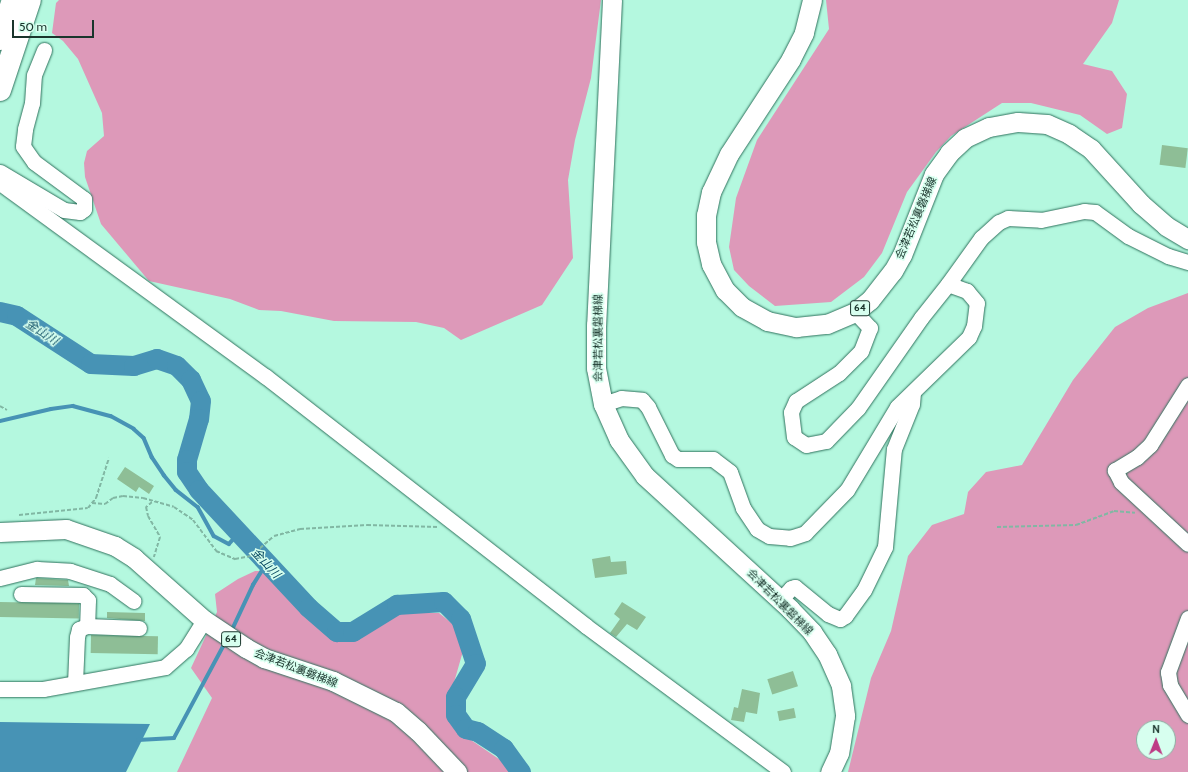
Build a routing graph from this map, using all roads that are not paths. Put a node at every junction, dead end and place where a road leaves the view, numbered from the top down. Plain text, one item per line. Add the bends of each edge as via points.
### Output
1 (13, 0) edge
2 (30, 0) edge
3 (612, 0) edge
4 (812, 0) edge
5 (0, 39) edge
6 (44, 50) dead end
7 (0, 90) edge
8 (0, 172) edge
9 (0, 183) edge
10 (1188, 239) edge
11 (1188, 262) edge
12 (948, 284) junction
13 (856, 312) junction
14 (1188, 385) edge
15 (913, 392) junction
16 (603, 404) junction
17 (0, 532) edge
18 (1188, 544) edge
19 (0, 578) edge
20 (21, 594) dead end
21 (780, 600) junction
22 (133, 601) dead end
23 (1188, 618) edge
24 (204, 620) junction
25 (87, 626) junction
26 (139, 628) dead end
27 (75, 683) junction
28 (0, 690) edge
29 (1188, 715) edge
30 (457, 772) edge
31 (783, 772) edge
32 (830, 772) edge

1 - 5 highway
2 - 7 highway
3 - 16 main road, 会津若松裏磐梯線 via 596,325 596,368
4 - 13 main road, 会津若松裏磐梯線 / 64 via 804,33 791,59 729,154 716,180 706,214 706,242 711,264 725,290 742,307 767,321 796,327 811,327 827,324
6 - 8 street via 34,75 32,103 24,128 23,146 34,162 84,199 84,209 80,212 64,210
9 - 31 street via 265,376 586,626
10 - 13 main road, 会津若松裏磐梯線 / 64 via 1166,226 1141,204 1091,149 1069,134 1047,124 1018,122 989,127 965,138 949,153 934,174 902,255 893,271 870,300
11 - 12 street via 1168,256 1128,236 1095,212 1084,211 1041,220 1008,218 998,222 981,238
12 - 13 street via 920,318 858,408 826,440 806,445 794,437 791,412 796,401 839,373 861,352 870,328
12 - 15 street via 974,297 977,312 974,326 961,346
14 - 18 street via 1150,445 1137,458 1115,470 1121,482
15 - 16 street via 896,407 847,490 806,533 790,538 769,536 757,530 743,508 730,472 713,459 678,459 672,455 642,400 621,398
15 - 21 street via 912,404 894,449 885,547 864,590 840,619 828,614 795,587
16 - 21 main road, 会津若松裏磐梯線 via 619,440 645,476
17 - 24 main road, 会津若松裏磐梯線 / 64 via 66,529 115,546 134,558
19 - 22 street via 37,569 70,571 110,584
20 - 25 street via 83,595 88,600
21 - 32 main road, 会津若松裏磐梯線 via 820,643 841,686 845,716 843,738
23 - 29 street via 1168,672 1170,685
24 - 27 street via 186,649 165,667
24 - 30 main road, 会津若松裏磐梯線 / 64 via 226,637 264,658 333,681 396,712
25 - 26 street
25 - 27 street via 79,629 76,638
27 - 28 street via 43,689

